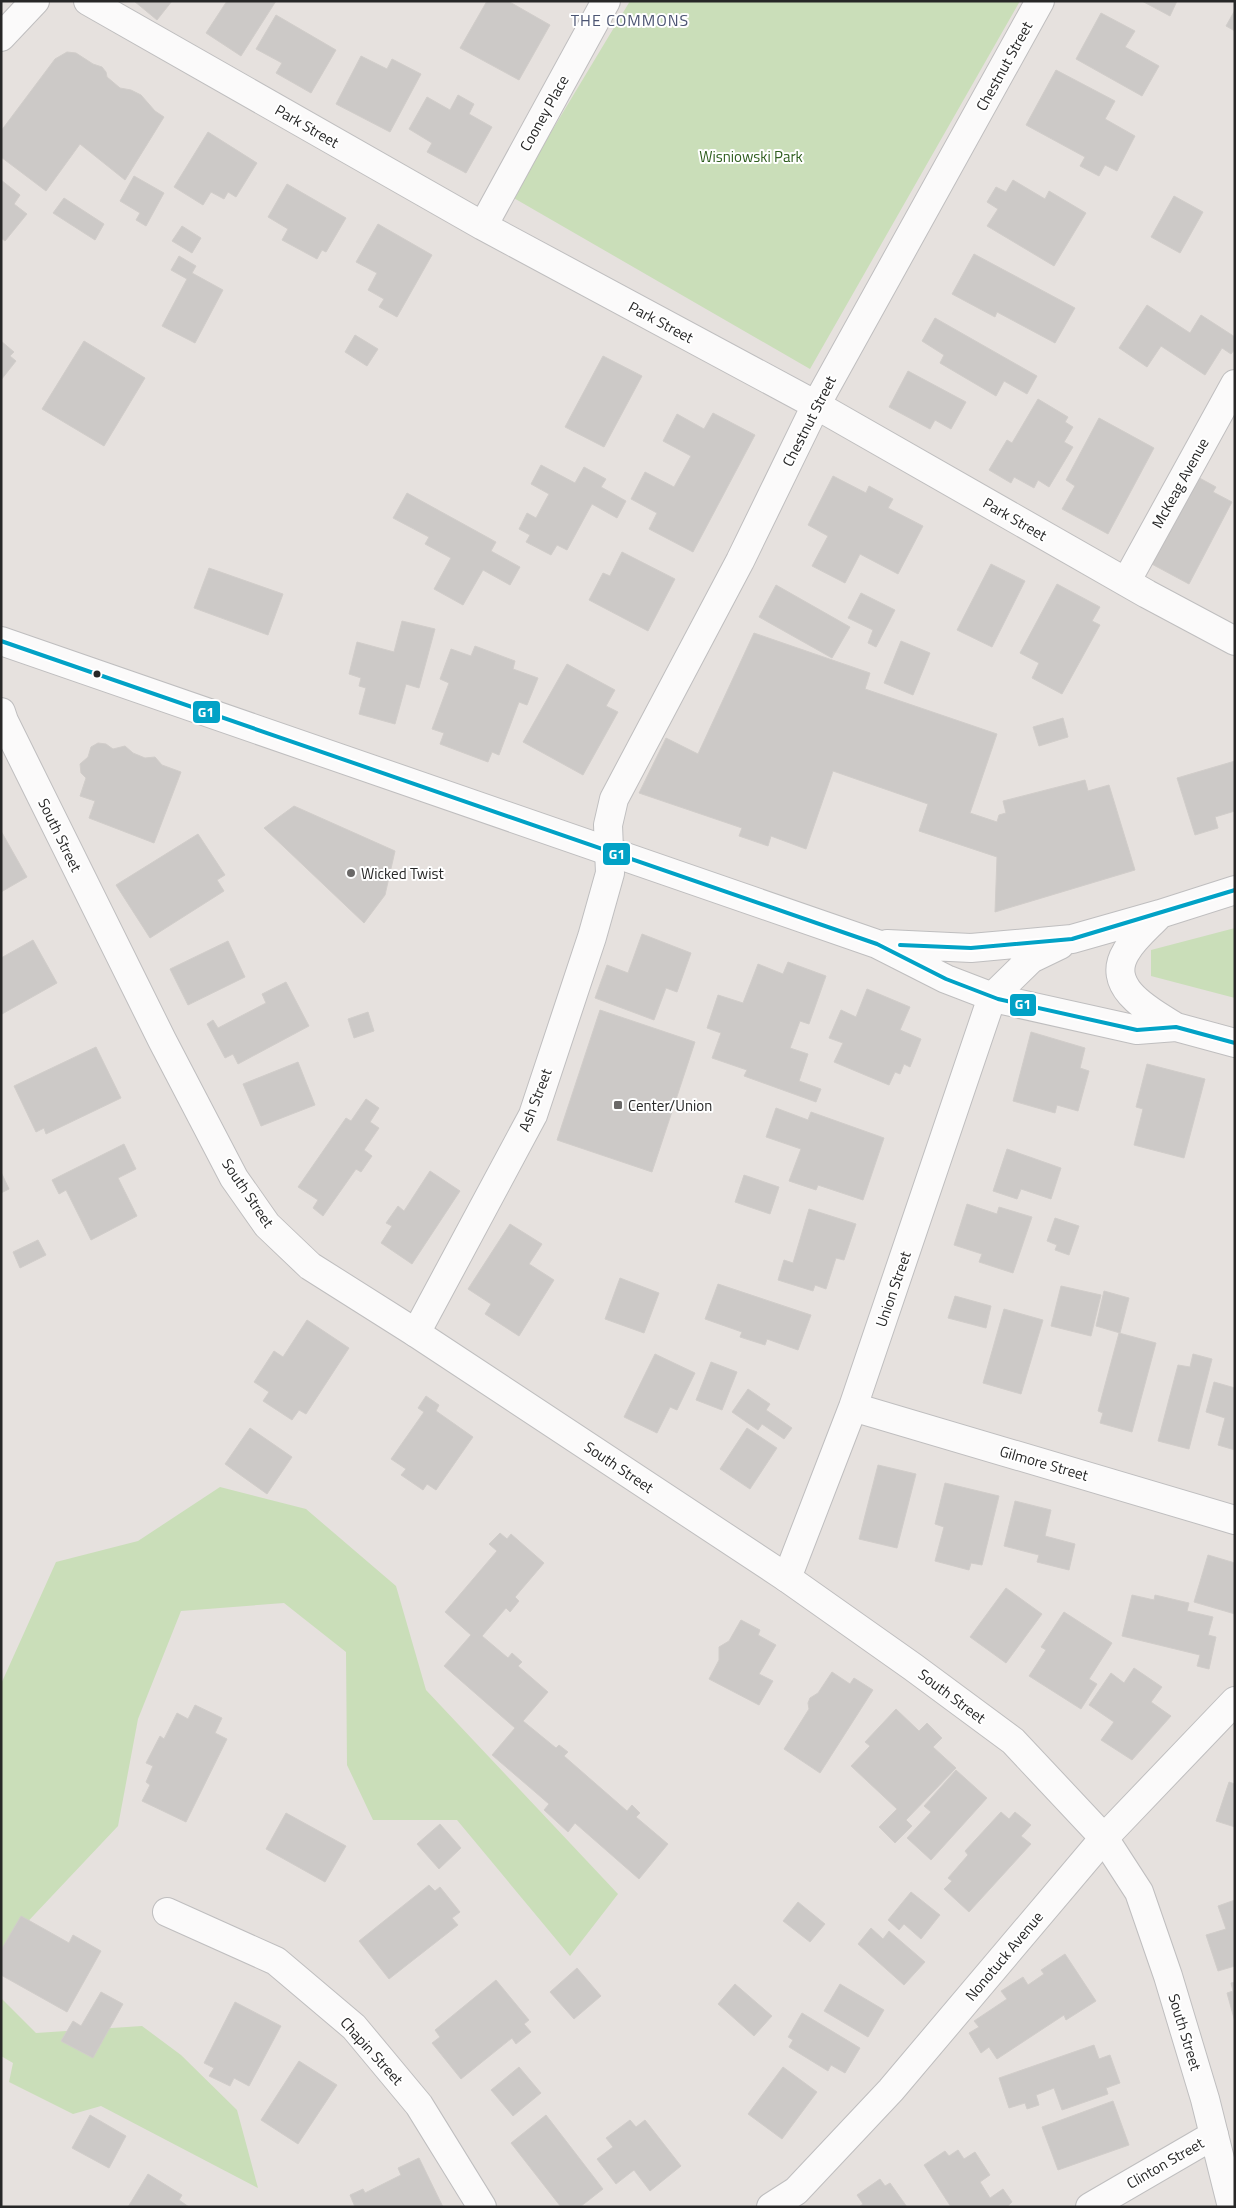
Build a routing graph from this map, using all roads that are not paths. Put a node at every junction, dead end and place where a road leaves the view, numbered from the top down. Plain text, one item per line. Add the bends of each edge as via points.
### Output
1 (35, 1) edge
2 (88, 1) edge
3 (606, 1) edge
4 (1040, 1) edge
5 (1, 37) edge
6 (483, 226) junction
7 (1235, 384) edge
8 (816, 405) junction
9 (1126, 582) junction
10 (1, 641) edge
11 (1235, 641) edge
12 (1, 712) edge
13 (609, 851) junction
14 (1235, 890) edge
15 (1160, 914) junction
16 (1072, 939) junction
17 (877, 944) junction
18 (992, 996) junction
19 (1176, 1027) junction
20 (1235, 1043) edge
21 (416, 1333) junction
22 (852, 1407) junction
23 (1235, 1520) edge
24 (787, 1578) junction
25 (1235, 1701) edge
26 (1104, 1838) junction
27 (167, 1912) dead end
28 (1214, 2135) junction
29 (482, 2207) edge
30 (771, 2207) edge
31 (1090, 2207) edge
32 (1232, 2207) edge

1 - 5 street
2 - 6 street, Park Street
3 - 6 street, Cooney Place
4 - 8 street, Chestnut Street
6 - 8 street, Park Street
7 - 9 street, McKeag Avenue
8 - 9 street, Park Street
8 - 13 street, Chestnut Street via 740,561 614,799 608,825
9 - 11 street, Park Street
10 - 13 street
12 - 21 street, South Street via 162,1040 234,1178 267,1225 310,1266
13 - 17 street
13 - 21 street, Ash Street via 610,873 592,937 533,1115
14 - 15 street
15 - 16 street
15 - 19 street via 1126,952 1120,965 1122,980 1128,994 1139,1004
16 - 17 street via 971,948
16 - 18 street via 1031,959
17 - 18 street via 946,979
18 - 19 street via 1138,1030
18 - 22 street, Union Street
19 - 20 street
21 - 24 street, South Street
22 - 23 street, Gilmore Street
22 - 24 street, Union Street
24 - 26 street, South Street via 1013,1741
25 - 26 street, Nonotuck Avenue
26 - 28 street, South Street via 1139,1892 1168,1976
26 - 30 street, Nonotuck Avenue via 891,2090 796,2191
27 - 29 street, Chapin Street via 276,1961 354,2027 419,2106
28 - 31 street, Clinton Street
28 - 32 street, South Street

